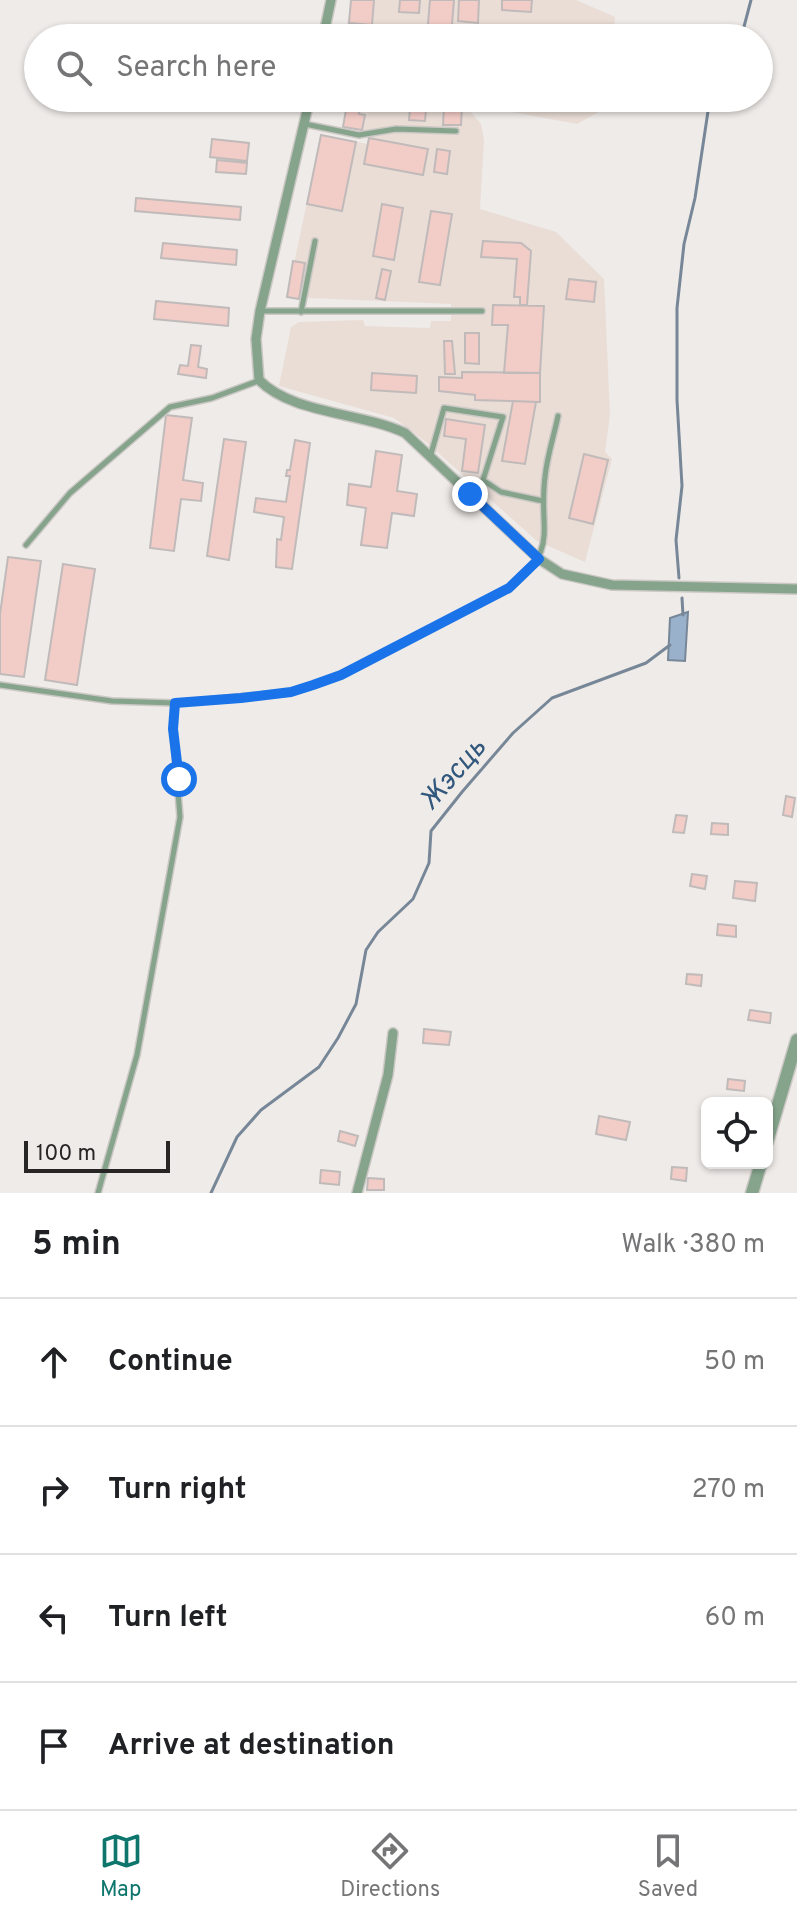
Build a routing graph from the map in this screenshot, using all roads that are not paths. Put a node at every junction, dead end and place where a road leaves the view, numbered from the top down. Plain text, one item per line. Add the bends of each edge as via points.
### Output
1 (331, 0) edge
2 (326, 24) edge
3 (307, 112) edge
4 (304, 124) junction
5 (456, 131) dead end
6 (315, 241) dead end
7 (260, 311) junction
8 (482, 311) dead end
9 (301, 312) junction
10 (259, 380) junction
11 (558, 416) dead end
12 (431, 454) junction
13 (483, 480) junction
14 (470, 494) junction
15 (543, 501) junction
16 (26, 545) dead end
17 (539, 559) junction
18 (797, 589) edge
19 (0, 685) edge
20 (175, 703) junction
21 (393, 1033) dead end
22 (797, 1040) edge
23 (773, 1122) edge
24 (759, 1169) edge
25 (98, 1193) edge
26 (357, 1193) edge
27 (752, 1193) edge

1 - 2 street
3 - 4 street
4 - 5 lane via 359,135 396,129
4 - 7 street
6 - 9 lane
7 - 9 lane
7 - 10 street
8 - 9 lane
10 - 12 street via 283,399 386,424
10 - 16 lane via 170,407 70,493
11 - 15 lane
12 - 13 lane via 444,408 503,417
12 - 14 street
13 - 14 lane
13 - 15 lane via 501,492
14 - 17 street
15 - 17 lane via 547,532
17 - 18 street via 562,574 612,585
17 - 20 lane via 509,588 341,675 291,692
19 - 20 lane via 112,701
20 - 25 lane via 180,817 137,1055
21 - 26 street via 376,1130
22 - 23 street
24 - 27 street

